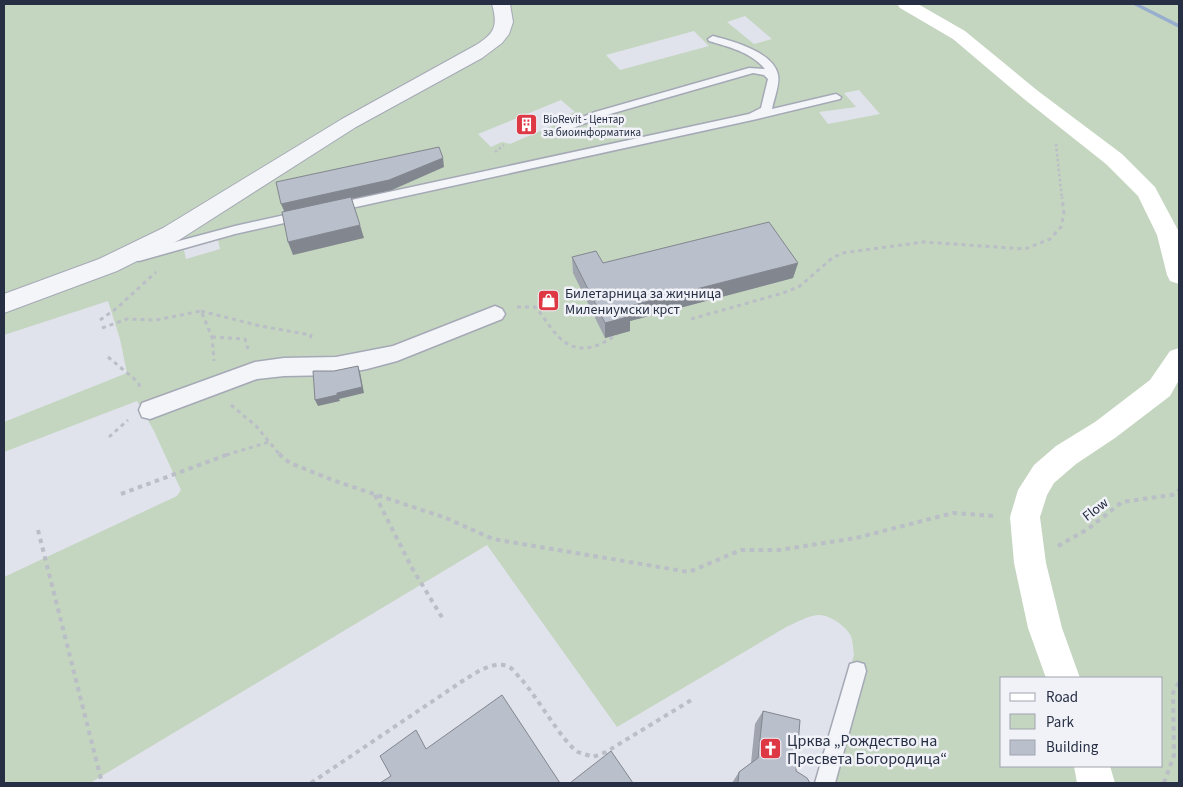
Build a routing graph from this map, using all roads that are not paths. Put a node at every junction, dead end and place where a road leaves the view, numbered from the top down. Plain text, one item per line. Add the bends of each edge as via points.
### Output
1 (501, 4) edge
2 (906, 4) edge
3 (712, 39) dead end
4 (773, 79) junction
5 (836, 97) dead end
6 (752, 117) junction
7 (564, 128) dead end
8 (108, 265) junction
9 (1179, 275) edge
10 (4, 304) edge
11 (495, 314) dead end
12 (1179, 358) edge
13 (150, 410) dead end
14 (857, 672) dead end
15 (1063, 677) edge
16 (1092, 767) edge
17 (825, 783) edge
18 (1096, 783) edge

1 - 8 street via 505,26 490,44 349,123 193,222
2 - 9 main road via 959,35 1114,159 1147,192 1169,236
3 - 4 lane via 758,57 770,67
4 - 6 lane via 766,110
4 - 7 lane via 767,72 753,70 599,114
5 - 6 lane
6 - 8 lane via 318,212 172,246
8 - 10 street
11 - 13 street via 397,353 336,366 255,371
12 - 15 main road via 1160,388 1044,474 1032,490 1025,517 1030,563 1045,628
14 - 17 lane
16 - 18 main road

